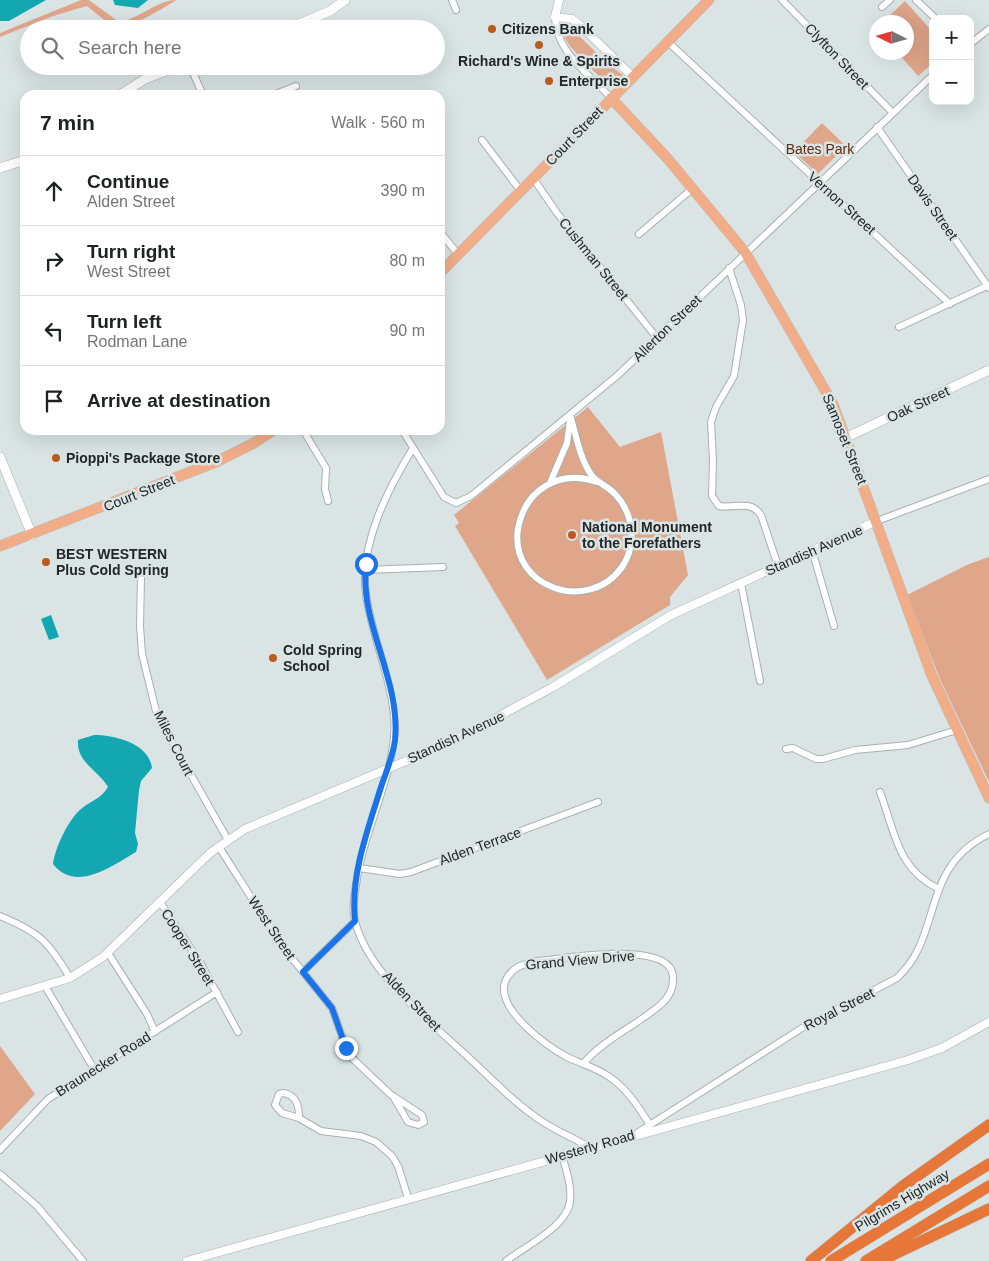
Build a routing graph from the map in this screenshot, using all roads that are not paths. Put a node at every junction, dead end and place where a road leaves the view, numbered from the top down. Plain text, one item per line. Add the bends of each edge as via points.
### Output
1 (345, 0) edge
2 (452, 0) edge
3 (559, 0) edge
4 (709, 0) edge
5 (782, 0) edge
6 (890, 0) edge
7 (916, 0) edge
8 (882, 7) dead end
9 (456, 10) dead end
10 (932, 15) edge
11 (555, 17) junction
12 (308, 20) edge
13 (989, 29) edge
14 (974, 41) edge
15 (668, 42) junction
16 (155, 75) edge
17 (194, 75) edge
18 (633, 77) junction
19 (929, 79) edge
20 (296, 86) dead end
21 (128, 90) edge
22 (200, 90) edge
23 (286, 90) edge
24 (611, 98) junction
25 (892, 112) junction
26 (877, 127) junction
27 (482, 140) dead end
28 (20, 162) edge
29 (0, 168) edge
30 (533, 178) junction
31 (819, 183) junction
32 (692, 189) junction
33 (520, 190) junction
34 (639, 234) dead end
35 (445, 238) edge
36 (745, 252) junction
37 (458, 254) junction
38 (445, 268) edge
39 (729, 268) junction
40 (989, 286) edge
41 (950, 304) junction
42 (899, 327) dead end
43 (658, 338) junction
44 (989, 370) edge
45 (570, 415) junction
46 (266, 435) edge
47 (306, 435) edge
48 (405, 435) edge
49 (847, 437) junction
50 (413, 448) junction
51 (0, 457) edge
52 (989, 479) edge
53 (597, 482) junction
54 (550, 483) junction
55 (328, 501) dead end
56 (877, 521) junction
57 (32, 535) junction
58 (0, 546) edge
59 (812, 550) junction
60 (778, 566) junction
61 (443, 567) dead end
62 (365, 570) junction
63 (141, 577) dead end
64 (741, 583) junction
65 (834, 626) dead end
66 (760, 681) dead end
67 (957, 730) junction
68 (786, 749) dead end
69 (388, 768) junction
70 (880, 792) dead end
71 (989, 798) edge
72 (598, 802) dead end
73 (989, 834) edge
74 (228, 840) junction
75 (219, 847) junction
76 (359, 868) junction
77 (939, 889) junction
78 (160, 902) junction
79 (0, 916) edge
80 (355, 921) junction
81 (108, 953) junction
82 (303, 972) junction
83 (70, 978) junction
84 (45, 986) junction
85 (217, 992) junction
86 (0, 999) edge
87 (989, 1022) edge
88 (155, 1032) junction
89 (238, 1032) dead end
90 (583, 1064) junction
91 (94, 1069) junction
92 (393, 1096) junction
93 (299, 1118) junction
94 (650, 1125) junction
95 (989, 1125) edge
96 (632, 1135) junction
97 (590, 1148) junction
98 (0, 1150) edge
99 (562, 1155) junction
100 (989, 1164) edge
101 (0, 1174) edge
102 (989, 1186) edge
103 (408, 1198) junction
104 (989, 1208) edge
105 (83, 1261) edge
106 (187, 1261) edge
107 (506, 1261) edge
108 (811, 1261) edge
109 (831, 1261) edge
110 (866, 1261) edge
111 (880, 1261) edge

1 - 12 main road
2 - 9 street
3 - 11 street
4 - 15 main road, Court Street
5 - 25 street, Clyfton Street
6 - 8 street
7 - 10 street
11 - 18 street via 572,19 580,25
11 - 24 street via 558,35 566,50
13 - 14 street
15 - 18 main road, Court Street
15 - 31 street, Vernon Street
16 - 21 main road
17 - 22 street
18 - 24 main road, Court Street
19 - 25 street, Allerton Street
20 - 23 street
24 - 30 main road, Court Street
24 - 32 main road, Samoset Street
25 - 26 street, Allerton Street
26 - 31 street, Allerton Street
26 - 40 street, Davis Street
27 - 33 street
28 - 29 main road
30 - 33 main road, Court Street
30 - 43 street, Cushman Street via 557,213
31 - 36 street, Allerton Street
31 - 41 street, Vernon Street
32 - 34 street
32 - 36 main road, Samoset Street
33 - 37 main road, Court Street
35 - 37 street
36 - 39 street, Allerton Street
36 - 49 main road, Samoset Street via 826,390
37 - 38 main road, Court Street
39 - 43 street, Allerton Street
39 - 60 street via 742,305 743,320 734,376 711,422 712,496 719,506 747,505 758,509
40 - 41 street
41 - 42 street
43 - 45 street, Allerton Street
44 - 49 main road, Oak Street
45 - 50 street, Allerton Street via 471,496 456,503 444,497
45 - 53 street via 581,455
45 - 54 street via 567,443
46 - 57 main road, Court Street via 216,462
47 - 55 street via 326,468
48 - 50 street, Allerton Street
49 - 56 main road, Samoset Street
50 - 62 street, Alden Street via 383,501
51 - 57 main road
52 - 56 street
53 - 54 street via 564,477
53 - 54 street via 614,493 628,512 630,548 627,559 613,577 582,592 546,585 531,572 520,553 518,537 523,512 535,495
56 - 59 street, Standish Avenue
56 - 67 main road, Samoset Street via 932,676
57 - 58 main road, Court Street
59 - 60 street, Standish Avenue
59 - 65 street
60 - 64 street, Standish Avenue
61 - 62 street
62 - 69 street, Alden Street via 368,602 394,717 395,739
63 - 74 street, Miles Court via 142,654 157,715
64 - 66 street
64 - 69 street, Standish Avenue via 671,615 498,718
67 - 68 street via 902,747 855,750 823,759 793,748
67 - 71 main road, Samoset Street
69 - 74 street, Standish Avenue via 270,817
69 - 76 street, Alden Street via 363,845
70 - 77 street via 906,863 918,876
72 - 76 street, Alden Terrace via 411,872 400,874
73 - 77 street, Royal Street via 957,856
74 - 75 street, Standish Avenue
75 - 78 street, Standish Avenue
75 - 82 street, West Street via 283,947
76 - 80 street, Alden Street
77 - 94 street, Royal Street via 916,950 897,978 802,1028
78 - 81 street, Standish Avenue
78 - 85 street, Cooper Street
79 - 83 street via 35,933 50,946
80 - 82 street, West Street
80 - 97 street, Alden Street via 371,955 410,1003 521,1106
81 - 83 street, Standish Avenue
81 - 88 street
82 - 92 street via 332,1008 353,1059
83 - 84 street, Standish Avenue
84 - 86 street, Standish Avenue
84 - 91 street
85 - 88 street, Braunecker Road
85 - 89 street, Cooper Street
87 - 96 street, Westerly Road via 948,1045 908,1060
88 - 91 street, Braunecker Road
90 - 90 street, Grand View Drive via 551,1046 508,1007 503,988 511,971 538,961 632,954 664,961 673,972 670,993 658,1006 595,1050
90 - 94 street, Grand View Drive via 612,1078 634,1100
91 - 98 street, Braunecker Road via 48,1099
92 - 92 street via 422,1115 424,1122 418,1125 408,1122
93 - 93 street via 278,1110 275,1105 279,1094 293,1097 298,1103
93 - 103 street via 321,1131 361,1136 376,1142 398,1166
94 - 96 street, Royal Street
95 - 108 highway via 903,1186
96 - 97 street, Westerly Road
97 - 99 street, Westerly Road
99 - 103 street, Westerly Road
99 - 107 street via 570,1188 566,1212 553,1228
100 - 109 highway, Pilgrims Highway
101 - 105 street via 37,1206
102 - 110 highway
103 - 106 street, Westerly Road
104 - 111 highway

